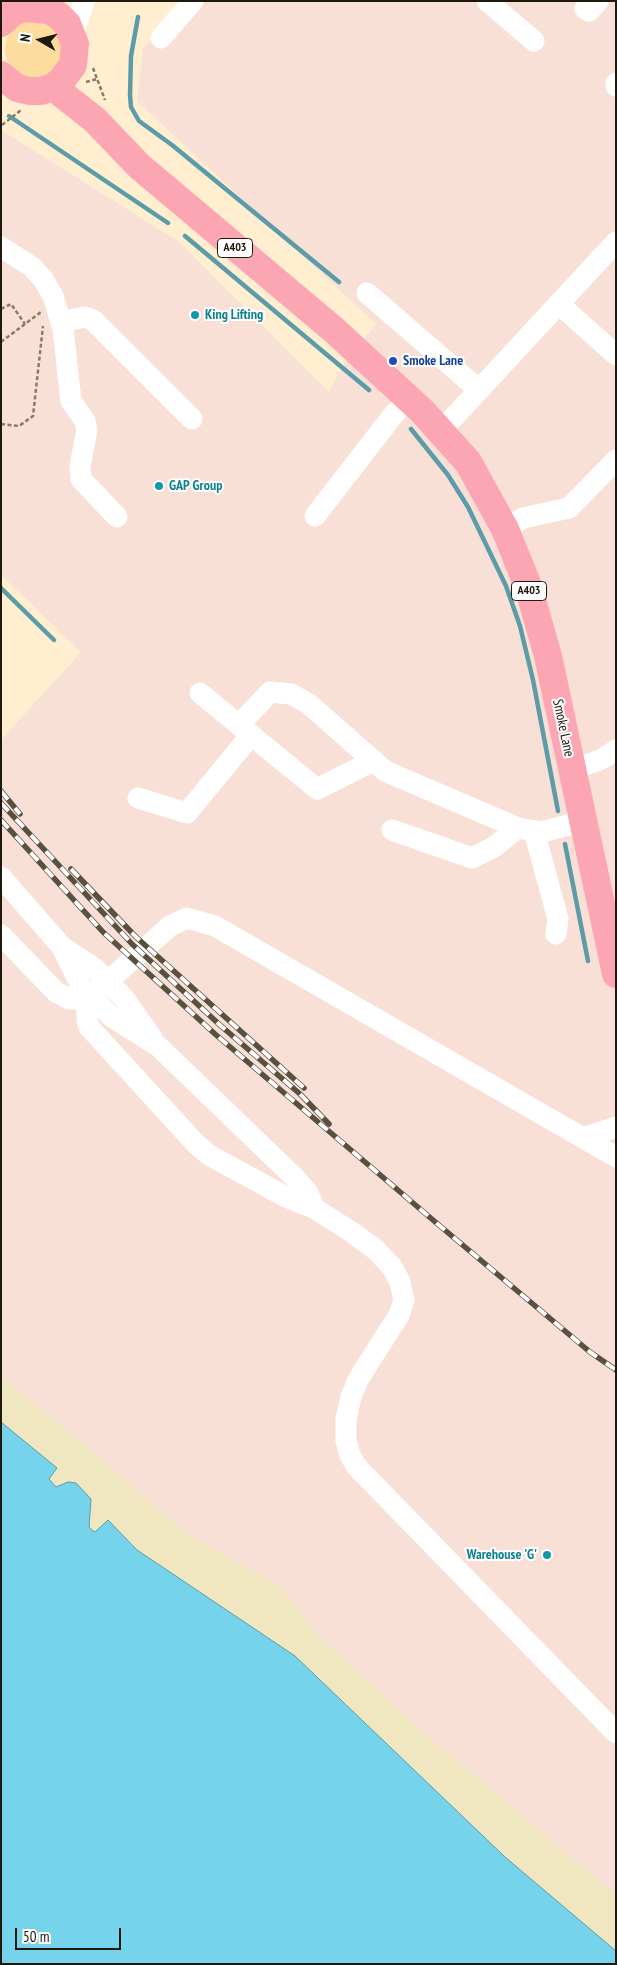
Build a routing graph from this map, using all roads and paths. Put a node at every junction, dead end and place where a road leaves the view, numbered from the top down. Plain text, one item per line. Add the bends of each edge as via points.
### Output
1 (84, 1) edge
2 (193, 1) edge
3 (487, 1) edge
4 (43, 4) edge
5 (2, 21) edge
6 (73, 35) junction
7 (161, 38) dead end
8 (534, 41) dead end
9 (73, 65) junction
10 (97, 79) dead end
11 (3, 82) edge
12 (53, 87) junction
13 (101, 112) junction
14 (616, 242) edge
15 (1, 247) edge
16 (367, 293) dead end
17 (559, 304) junction
18 (1, 309) edge
19 (50, 321) junction
20 (25, 324) junction
21 (1, 342) edge
22 (616, 356) edge
23 (479, 390) junction
24 (409, 399) junction
25 (192, 419) dead end
26 (1, 424) edge
27 (441, 431) junction
28 (616, 460) edge
29 (315, 516) dead end
30 (118, 517) dead end
31 (505, 529) junction
32 (200, 693) dead end
33 (245, 730) junction
34 (616, 750) edge
35 (373, 761) junction
36 (572, 770) junction
37 (138, 798) dead end
38 (583, 821) junction
39 (526, 829) junction
40 (392, 830) dead end
41 (1, 877) edge
42 (556, 934) dead end
43 (1, 935) edge
44 (616, 974) edge
45 (87, 1000) junction
46 (616, 1127) edge
47 (583, 1138) junction
48 (616, 1157) edge
49 (314, 1208) junction
50 (616, 1733) edge

1 - 6 street
2 - 7 street
3 - 8 street
4 - 5 highway via 24,8
4 - 6 highway via 67,24
6 - 9 highway, A403 via 76,55
9 - 12 highway
9 - 13 highway, Smoke Lane / A403
10 - 13 path
11 - 12 highway via 29,91
12 - 13 highway, Smoke Lane / A403
13 - 24 highway, Smoke Lane / A403 via 139,166 334,330
14 - 17 street
15 - 19 street via 32,267 43,279 53,296
16 - 23 street
17 - 22 street
17 - 23 street
18 - 20 path via 11,304
19 - 20 path via 47,308
19 - 25 street via 84,317 92,320
19 - 26 path via 33,416 19,426
19 - 30 street via 68,356 71,400 87,430 80,466 81,479
20 - 21 path
23 - 27 street
24 - 27 highway, Smoke Lane / A403
24 - 29 street
27 - 31 highway, Smoke Lane / A403 via 468,462
28 - 31 street via 569,508 524,518
31 - 36 highway, Smoke Lane / A403 via 528,586 548,656
32 - 33 street
33 - 35 street via 318,789
33 - 35 street via 270,692 291,694 309,704
33 - 37 street via 187,813
34 - 36 street
35 - 39 street via 385,771
36 - 38 highway, Smoke Lane / A403
38 - 39 street via 542,832
38 - 44 highway, Smoke Lane / A403
39 - 40 street via 472,858
39 - 42 street via 558,919
41 - 49 street via 62,947 94,966 124,998 158,1046 292,1176 308,1193
43 - 45 street via 56,992 70,1000
45 - 47 street via 170,926 187,918 215,926
45 - 49 street via 89,1027 196,1144 209,1155
46 - 47 street
47 - 48 street
49 - 50 street via 376,1250 392,1267 404,1300 399,1315 358,1378 351,1397 346,1441 356,1466

